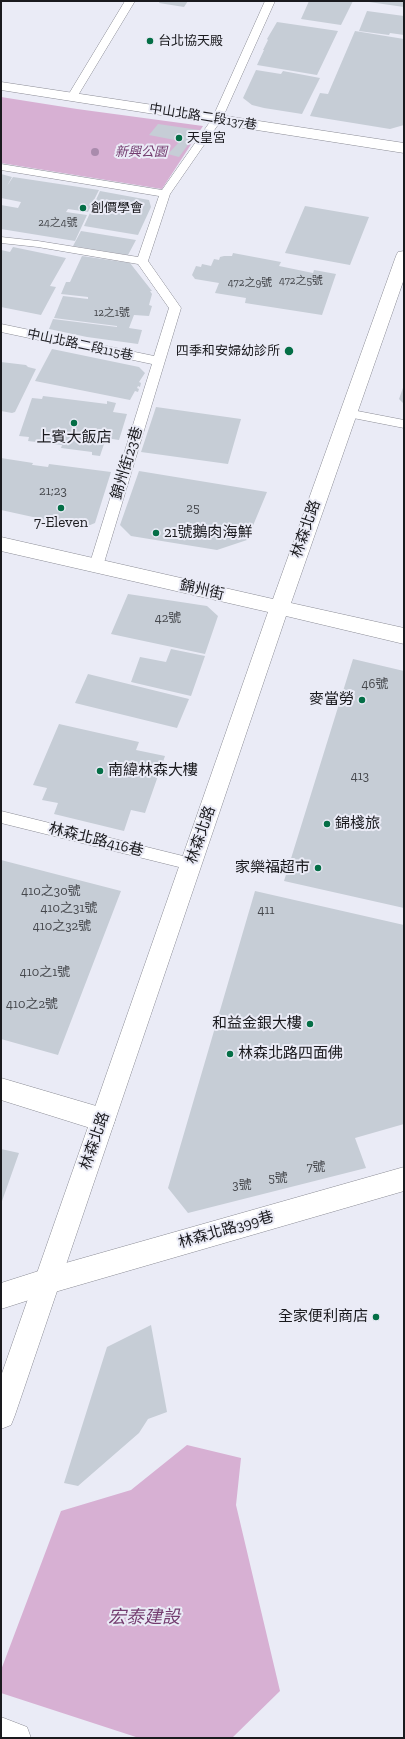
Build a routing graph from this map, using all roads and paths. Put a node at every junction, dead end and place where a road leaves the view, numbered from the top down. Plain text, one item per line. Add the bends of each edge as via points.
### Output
1 (130, 1) edge
2 (270, 1) edge
3 (1, 86) edge
4 (72, 97) junction
5 (217, 119) junction
6 (404, 148) edge
7 (1, 167) edge
8 (165, 194) junction
9 (1, 240) edge
10 (404, 256) edge
11 (142, 261) junction
12 (400, 279) edge
13 (1, 328) edge
14 (158, 361) junction
15 (347, 413) junction
16 (404, 424) edge
17 (1, 544) edge
18 (96, 566) junction
19 (279, 608) junction
20 (404, 636) edge
21 (1, 817) edge
22 (191, 864) junction
23 (1, 1089) edge
24 (103, 1120) junction
25 (404, 1179) edge
26 (48, 1281) junction
27 (1, 1296) edge
28 (1, 1415) edge
29 (1, 1732) edge
30 (16, 1738) edge

1 - 4 lane
2 - 5 lane
3 - 4 street, 中山北路二段137巷
4 - 5 street, 中山北路二段137巷
5 - 6 street, 中山北路二段137巷
5 - 8 lane
7 - 8 lane
8 - 11 lane
9 - 11 lane
10 - 12 street, 林森北路
11 - 14 lane, 錦州街23巷 via 175,308
12 - 15 street, 林森北路
13 - 14 lane, 中山北路二段115巷
14 - 18 lane, 錦州街23巷
15 - 16 lane
15 - 19 street, 林森北路
17 - 18 street, 錦州街
18 - 19 street, 錦州街
19 - 20 street, 錦州街
19 - 22 street, 林森北路
21 - 22 lane, 林森北路416巷
22 - 24 street, 林森北路
23 - 24 street
24 - 26 street, 林森北路
25 - 26 street, 林森北路399巷
26 - 27 street, 林森北路399巷
26 - 28 street, 林森北路
29 - 30 street

